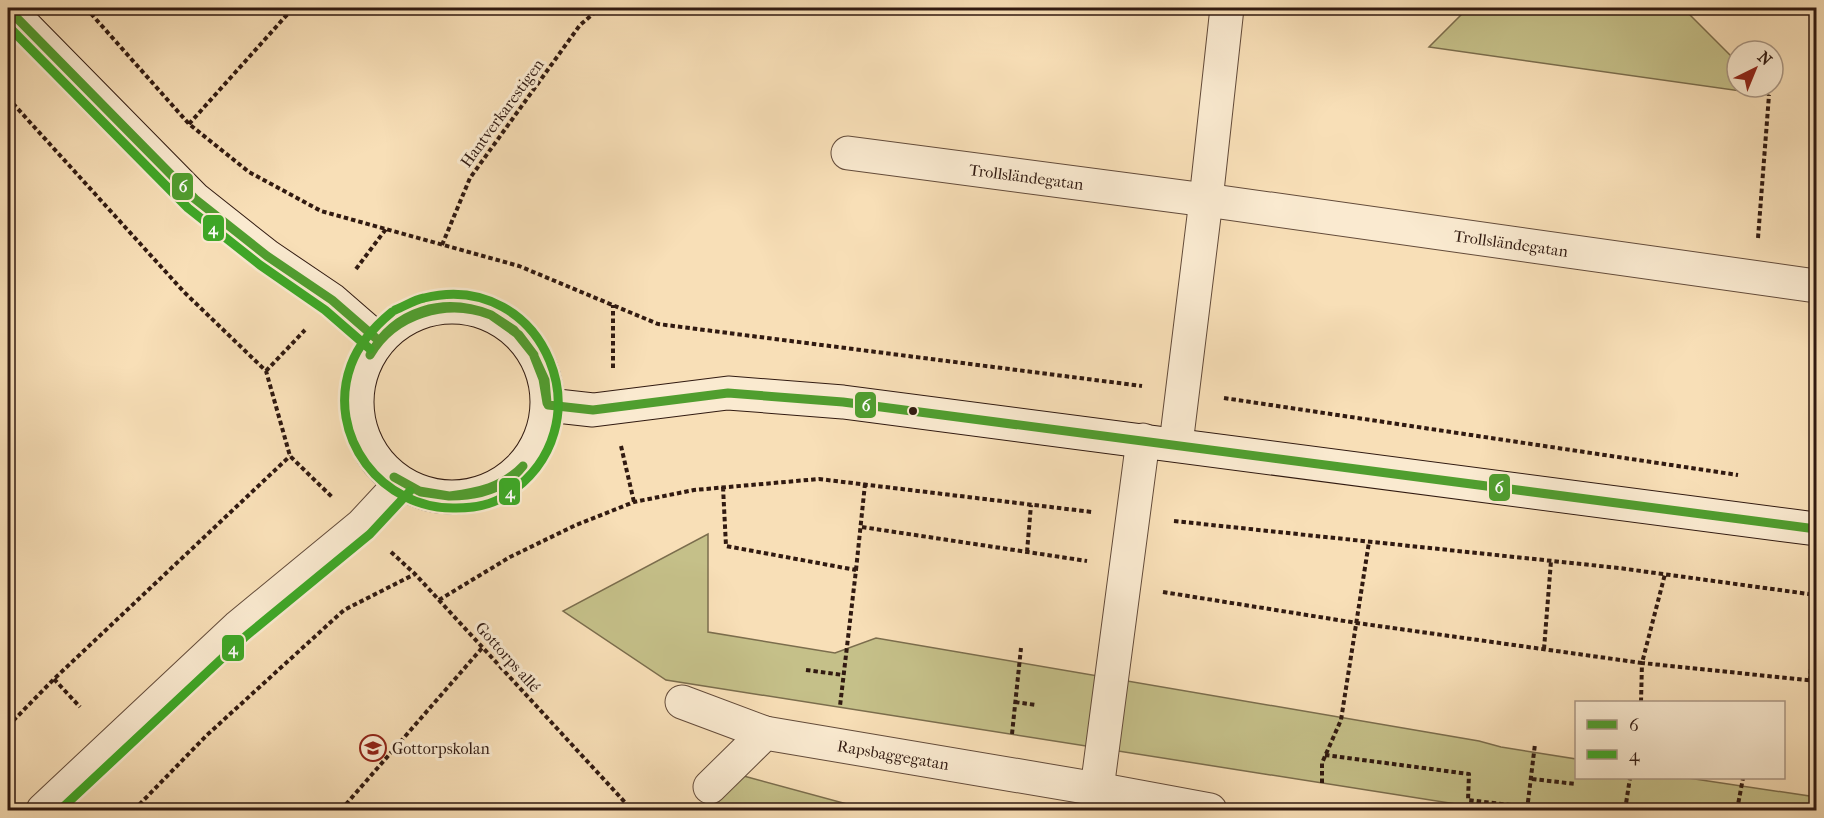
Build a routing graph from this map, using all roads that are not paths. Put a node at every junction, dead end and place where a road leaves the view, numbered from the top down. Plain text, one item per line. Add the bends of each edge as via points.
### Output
1 (1227, 8) edge
2 (8, 9) edge
3 (848, 153) dead end
4 (1206, 200) junction
5 (1816, 286) edge
6 (378, 340) junction
7 (548, 405) junction
8 (1143, 440) junction
9 (1176, 444) junction
10 (401, 483) junction
11 (1816, 529) edge
12 (682, 702) dead end
13 (765, 733) junction
14 (710, 787) dead end
15 (1097, 789) junction
16 (43, 810) edge
17 (1210, 810) edge

1 - 4 street
2 - 6 street via 195,199 267,256 332,300
3 - 4 street, Trollsländegatan
4 - 5 street, Trollsländegatan
4 - 9 street
6 - 7 street via 400,321 427,309 457,306 486,312 511,327 531,349 544,375
6 - 10 street via 362,368 356,400 361,432 376,461
7 - 8 street via 592,410 728,393 843,402
7 - 10 street via 541,437 524,466 497,487 465,497 432,496
8 - 9 street
8 - 15 street
9 - 11 street
10 - 16 street via 362,525 238,627
12 - 13 street, Rapsbaggegatan
13 - 14 street
13 - 15 street, Rapsbaggegatan
15 - 17 street, Rapsbaggegatan

